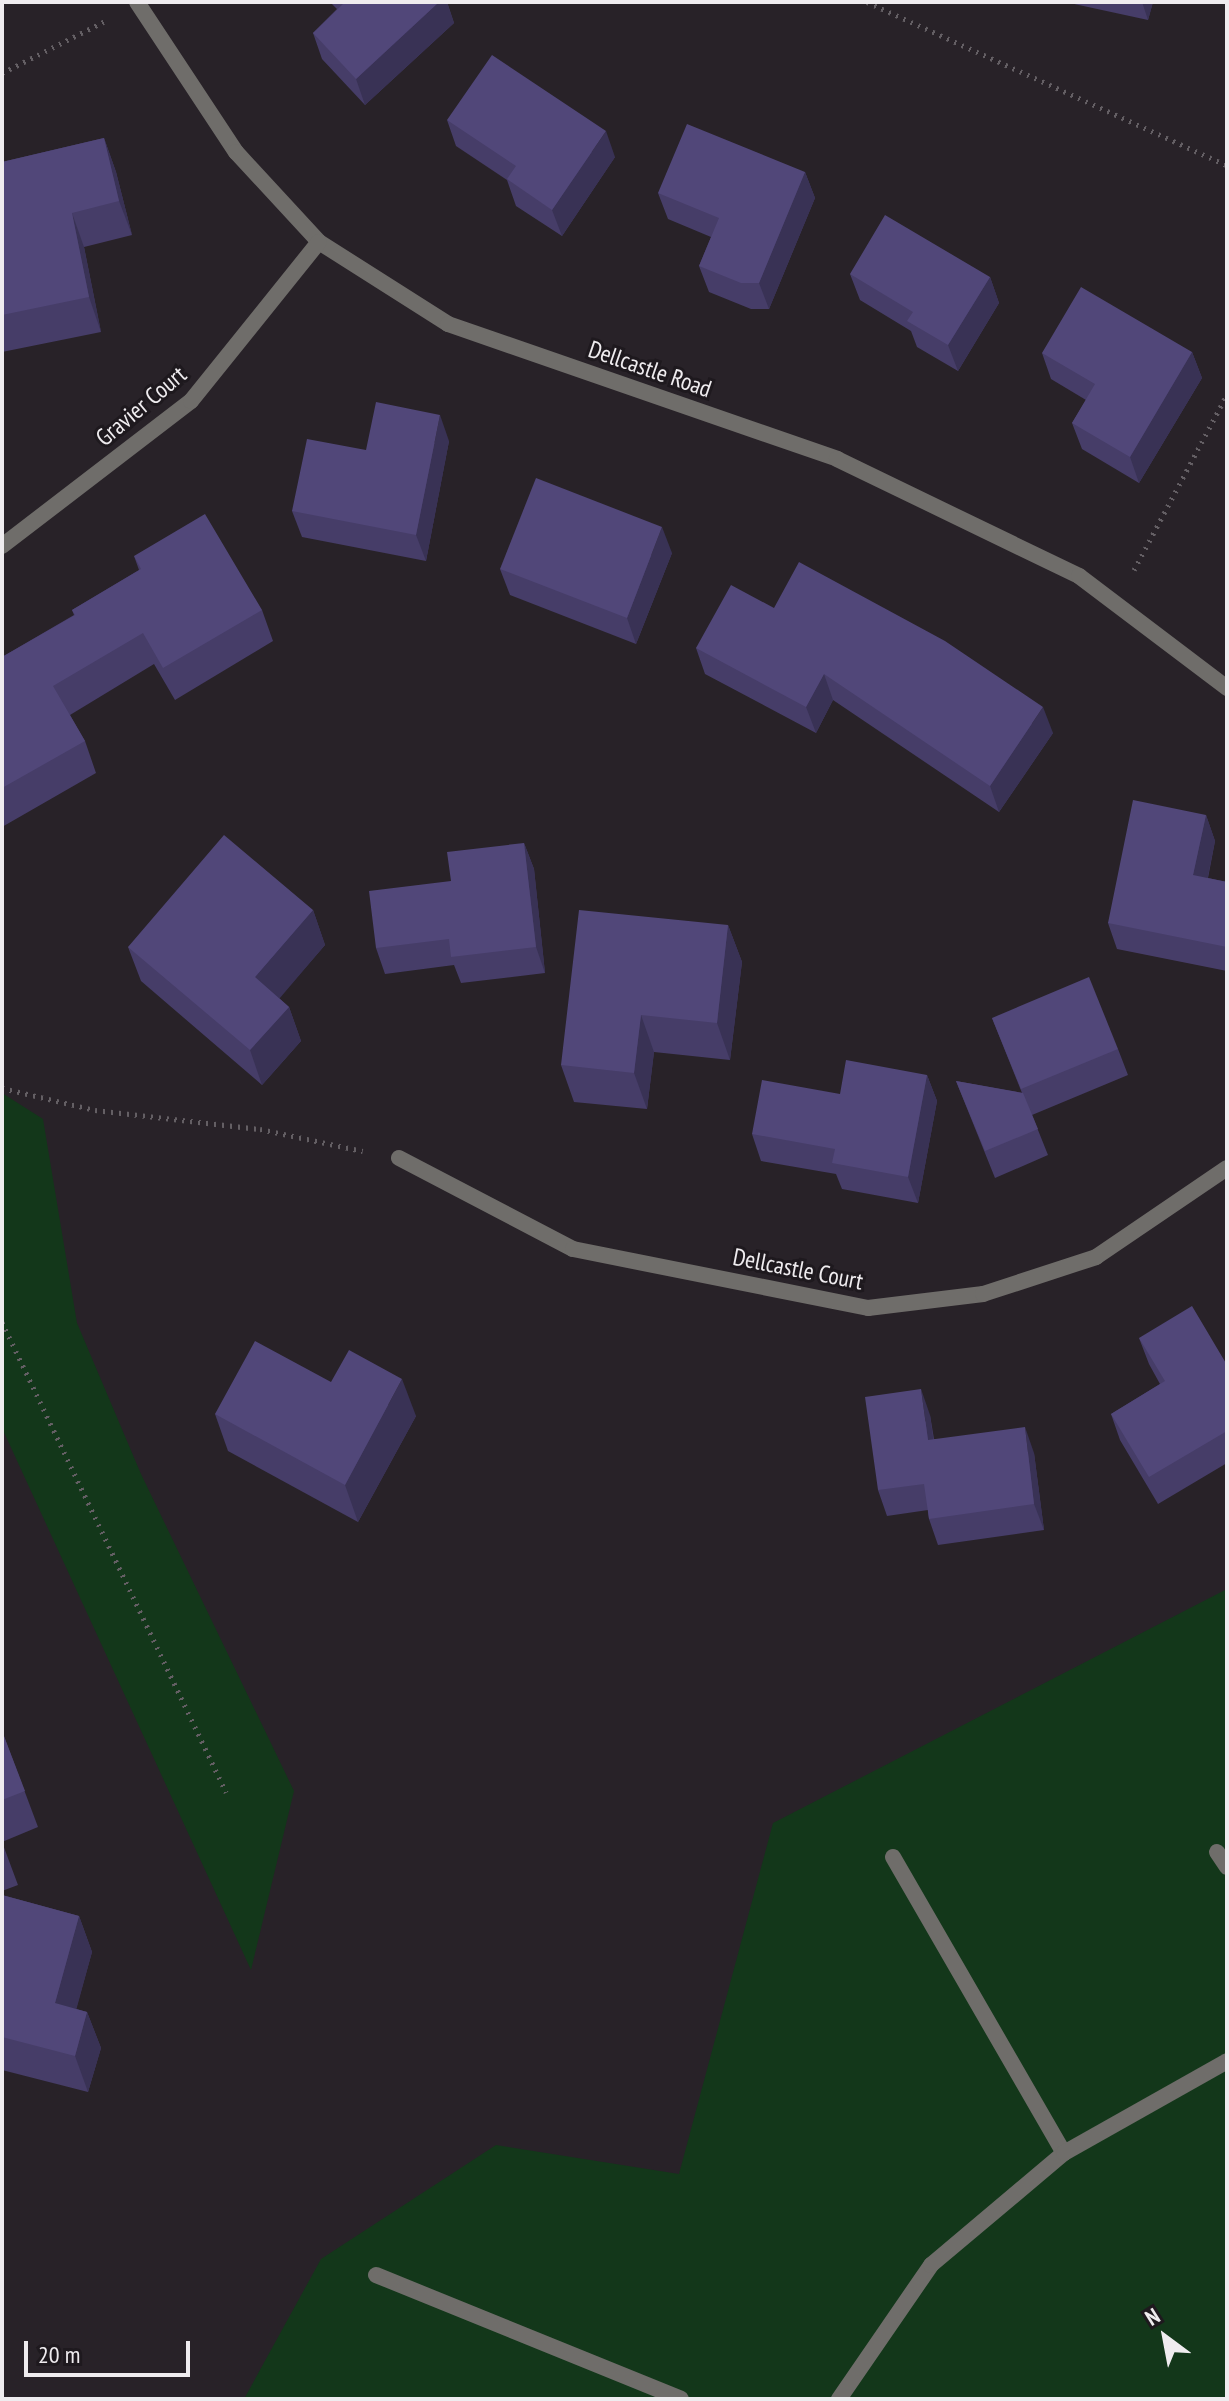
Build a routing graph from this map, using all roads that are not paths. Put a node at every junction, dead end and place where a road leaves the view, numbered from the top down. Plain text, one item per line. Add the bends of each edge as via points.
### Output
1 (138, 3) edge
2 (319, 242) junction
3 (2, 546) edge
4 (1227, 688) edge
5 (399, 1158) road end
6 (1227, 1168) edge
7 (1217, 1852) dead end
8 (893, 1857) dead end
9 (1227, 1867) edge
10 (1227, 2061) edge
11 (1064, 2153) junction
12 (376, 2275) dead end
13 (681, 2399) edge
14 (839, 2399) edge

1 - 2 street, Dellcastle Road via 236,152
2 - 3 street, Gravier Court via 191,401
2 - 4 street, Dellcastle Road via 448,324 837,459 1079,576
5 - 6 street, Dellcastle Court via 573,1249 868,1308 983,1294 1096,1257
7 - 9 street
8 - 11 street
10 - 11 street
11 - 14 street via 931,2265
12 - 13 street

